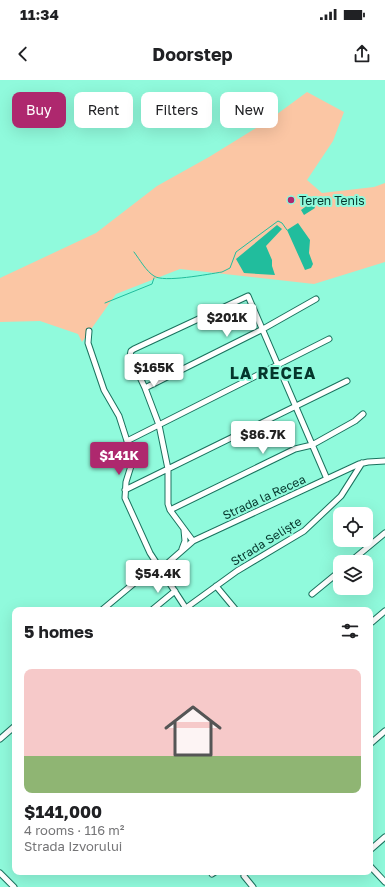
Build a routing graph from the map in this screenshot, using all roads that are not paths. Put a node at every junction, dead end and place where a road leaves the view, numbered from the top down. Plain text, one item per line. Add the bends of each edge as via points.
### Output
1 (316, 299) dead end
2 (263, 330) junction
3 (89, 331) dead end
4 (329, 339) dead end
5 (278, 365) junction
6 (347, 381) dead end
7 (145, 388) junction
8 (295, 406) junction
9 (364, 414) dead end
10 (159, 425) junction
11 (127, 441) junction
12 (312, 445) junction
13 (385, 461) edge
14 (362, 463) junction
15 (168, 469) junction
16 (327, 479) junction
17 (125, 490) junction
18 (170, 510) junction
19 (184, 529) junction
20 (385, 533) edge
21 (193, 541) junction
22 (180, 552) junction
23 (358, 555) edge
24 (157, 564) junction
25 (161, 569) junction
26 (333, 577) edge
27 (216, 586) junction
28 (175, 591) junction
29 (312, 594) dead end
30 (106, 607) edge
31 (156, 607) edge
32 (185, 607) edge
33 (189, 607) edge
34 (234, 607) edge
35 (385, 611) edge
36 (373, 621) edge
37 (12, 728) edge
38 (385, 731) edge
39 (0, 738) edge
40 (373, 741) edge
41 (385, 837) edge
42 (373, 847) edge
43 (373, 869) edge
44 (0, 873) edge
45 (244, 876) dead end
46 (385, 882) edge
47 (14, 887) edge
48 (253, 887) edge

1 - 2 street
2 - 5 street
2 - 7 street
2 - 7 street via 248,296 134,349 130,356
3 - 11 street via 88,343 104,390 119,416
4 - 5 street
5 - 8 street
5 - 10 street
6 - 8 street
7 - 10 street
8 - 12 street
8 - 15 street
9 - 12 street
10 - 11 street
10 - 15 street
11 - 17 street via 130,466
12 - 16 street
12 - 18 street via 295,449
13 - 14 street, Strada la Recea
14 - 16 street, Strada la Recea
14 - 27 street, Strada Seliște via 341,496 304,531
15 - 17 street
15 - 18 street
16 - 21 street, Strada la Recea
17 - 24 street via 125,498
18 - 19 street
19 - 21 street
19 - 22 street via 185,541
20 - 23 street
21 - 22 street, Strada la Recea
22 - 25 street, Strada la Recea
24 - 25 street
24 - 30 street
25 - 28 street
26 - 29 street
27 - 33 street, Strada Seliște
27 - 34 street
28 - 31 street
28 - 32 street
35 - 36 street
37 - 39 street
38 - 40 street
41 - 42 street
43 - 46 street
44 - 47 street
45 - 48 street

